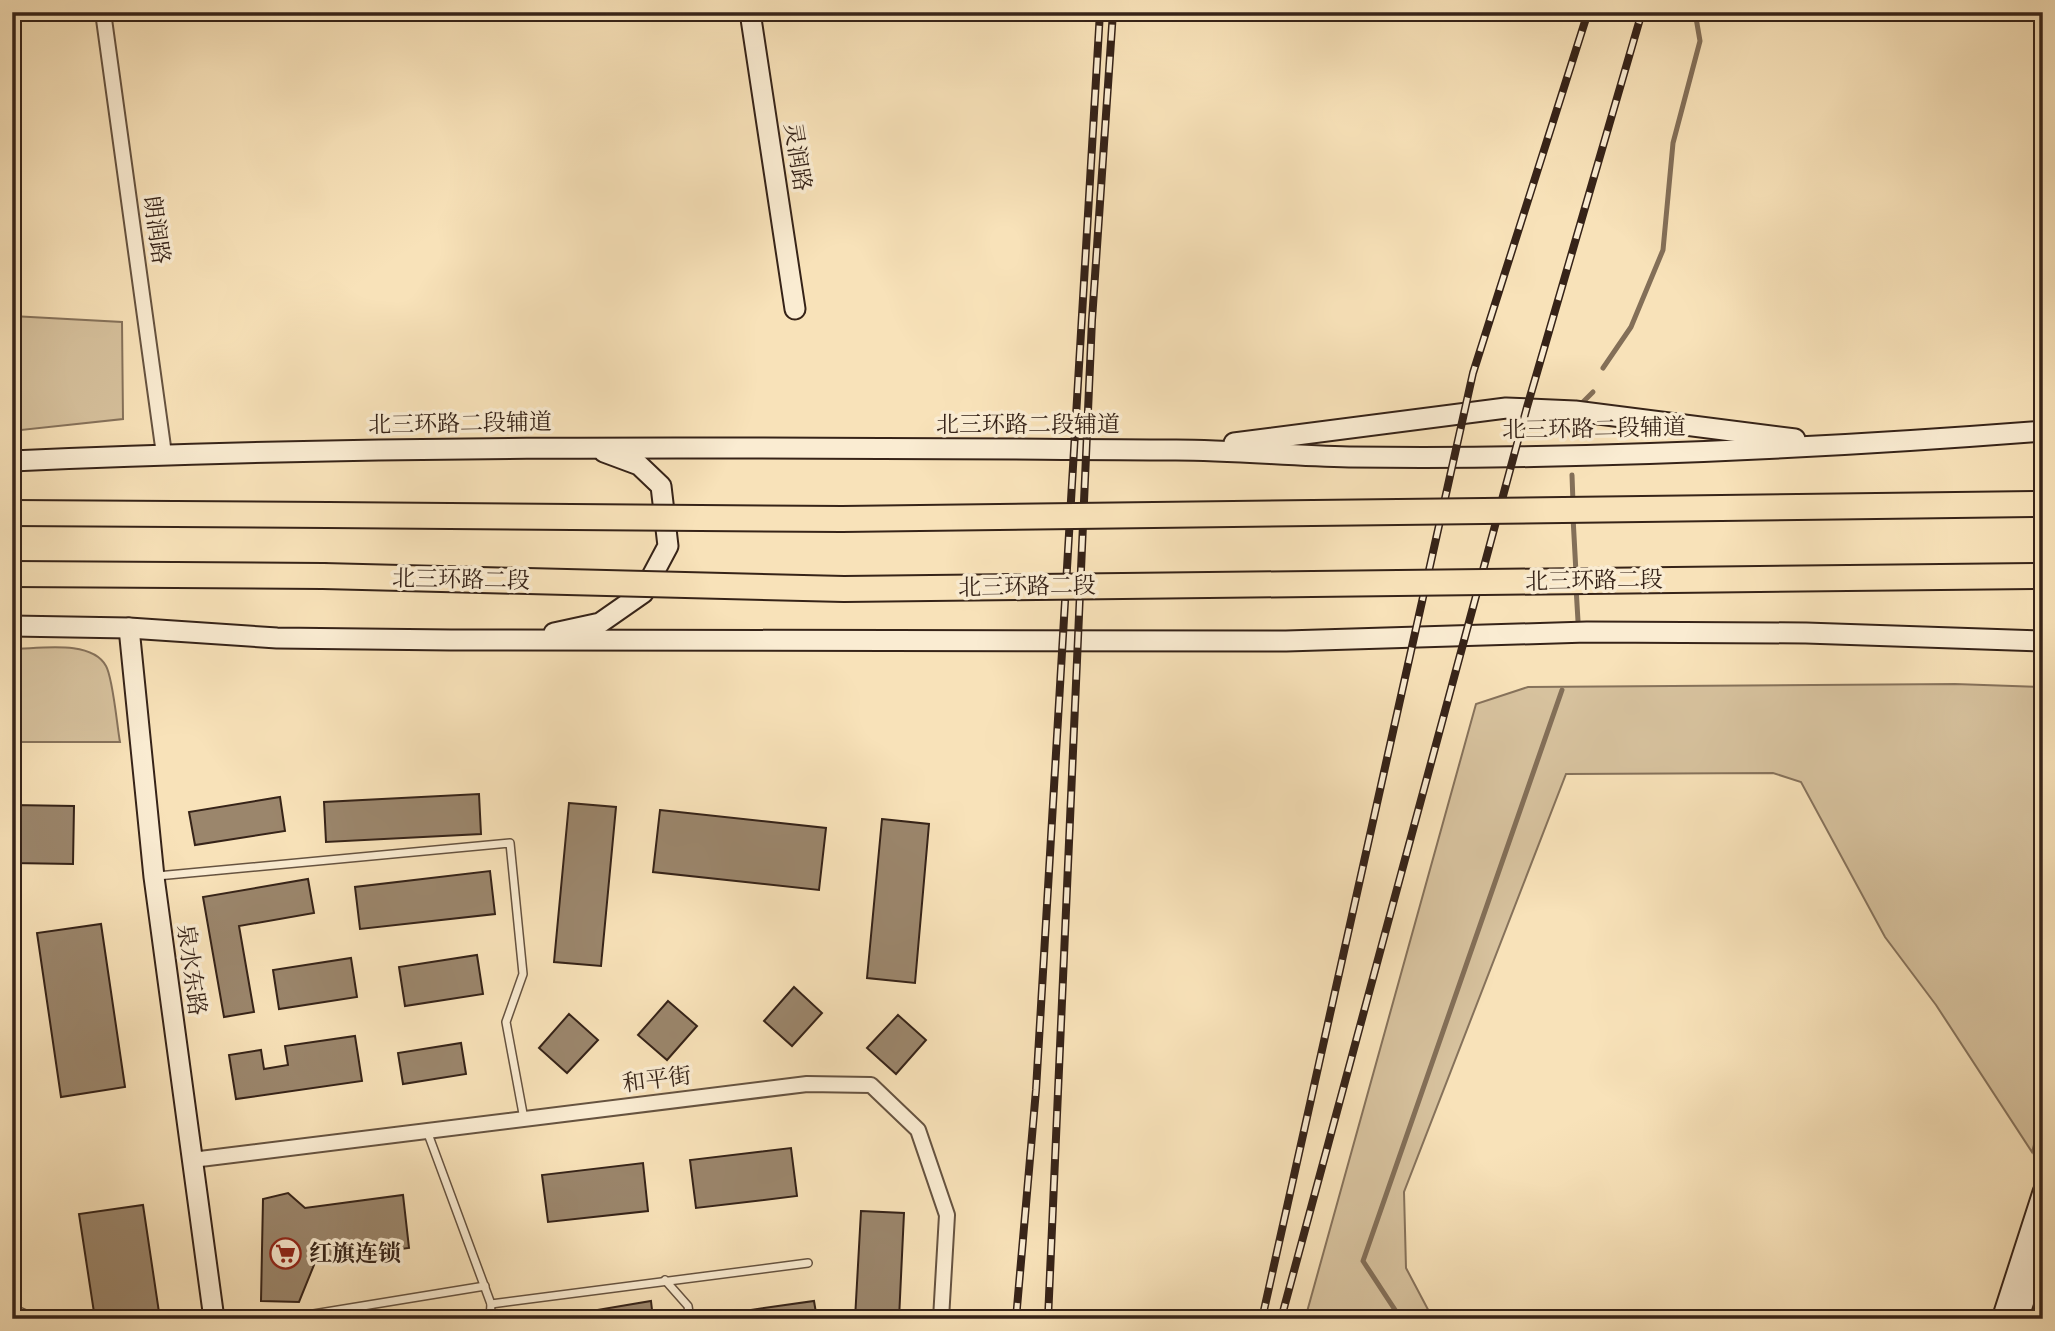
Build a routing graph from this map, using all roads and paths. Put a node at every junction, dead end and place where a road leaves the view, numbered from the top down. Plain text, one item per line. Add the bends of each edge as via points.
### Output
1 (103, 12) edge
2 (750, 12) edge
3 (795, 309) dead end
4 (2043, 431) edge
5 (1848, 446) junction
6 (589, 447) junction
7 (1188, 450) junction
8 (164, 454) junction
9 (12, 461) edge
10 (2040, 504) edge
11 (12, 513) edge
12 (12, 574) edge
13 (2043, 576) edge
14 (12, 626) edge
15 (129, 628) junction
16 (522, 641) junction
17 (2043, 641) edge
18 (153, 877) junction
19 (524, 1119) junction
20 (427, 1131) junction
21 (192, 1160) junction
22 (2043, 1192) edge
23 (2043, 1244) edge
24 (808, 1262) dead end
25 (665, 1280) junction
26 (485, 1286) junction
27 (491, 1304) junction
28 (12, 1308) edge
29 (37, 1319) edge
30 (214, 1319) edge
31 (283, 1319) edge
32 (489, 1319) edge
33 (690, 1319) edge
34 (941, 1319) edge
35 (2001, 1319) edge
36 (2018, 1319) edge

1 - 8 street, 朗润路
2 - 3 main road, 灵润路
4 - 5 main road, 北三环路二段辅道
5 - 7 main road, 北三环路二段辅道 via 1609,455 1347,457
5 - 7 main road via 1575,411 1506,408
6 - 7 main road, 北三环路二段辅道
6 - 8 main road, 北三环路二段辅道
6 - 16 main road via 639,465 661,486 668,546 643,593 600,622
8 - 9 main road, 北三环路二段辅道
10 - 11 highway, bridge via 856,519
12 - 13 highway, 北三环路二段, bridge via 323,576 844,589
14 - 15 main road
15 - 16 main road via 277,638
15 - 18 main road, 泉水东路
16 - 17 main road via 1231,641 1600,632
18 - 19 lane via 510,843 523,974 506,1022
18 - 21 main road, 泉水东路
19 - 20 street, 和平街
19 - 34 street, 和平街 via 807,1084 871,1086 918,1130 947,1215
20 - 21 street, 和平街
20 - 26 lane
21 - 30 main road, 泉水东路
22 - 35 main road
23 - 36 main road
24 - 25 lane
25 - 27 lane
25 - 33 lane via 688,1306
26 - 27 lane
26 - 31 lane
27 - 32 lane
28 - 29 lane

